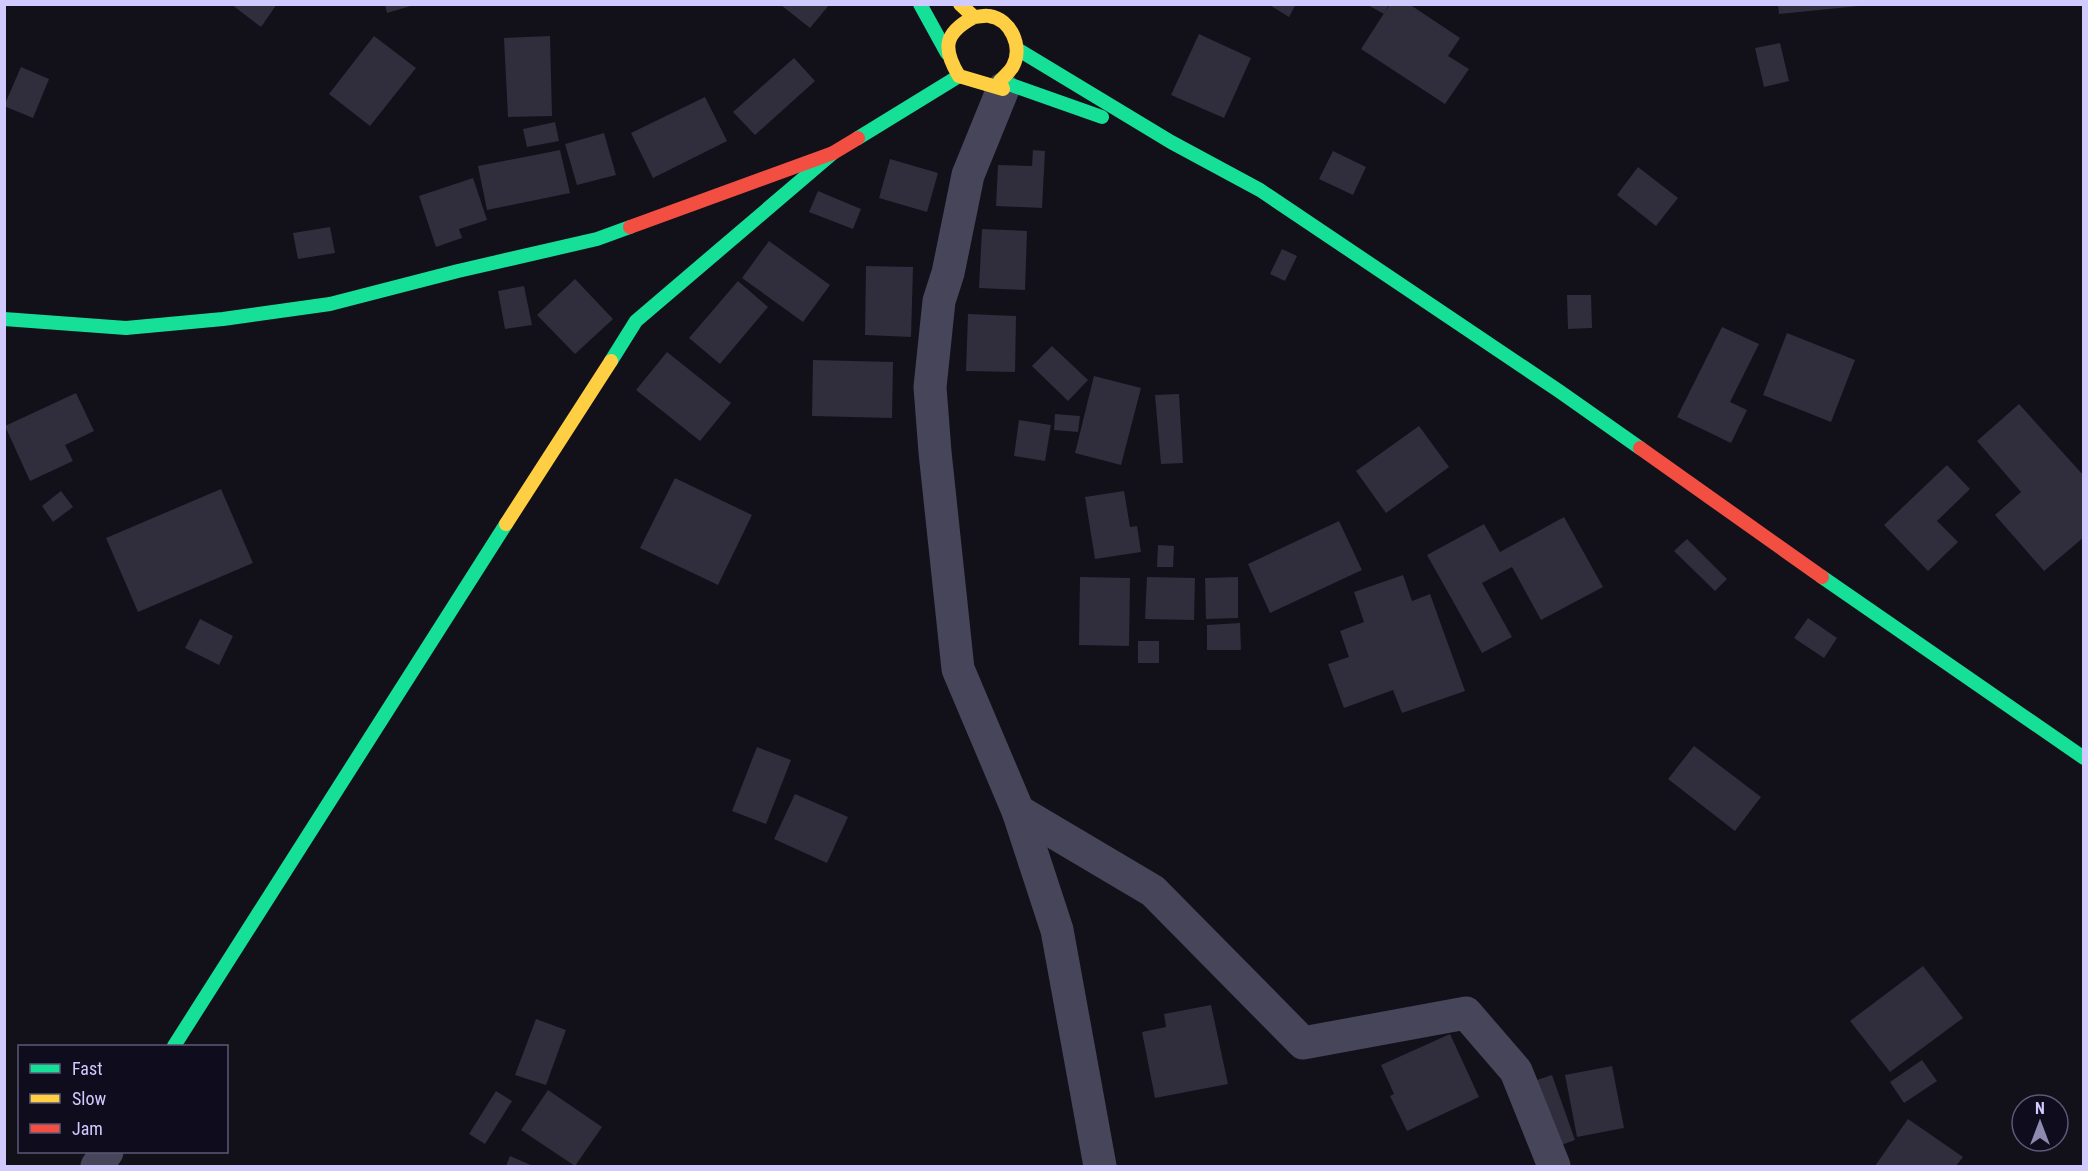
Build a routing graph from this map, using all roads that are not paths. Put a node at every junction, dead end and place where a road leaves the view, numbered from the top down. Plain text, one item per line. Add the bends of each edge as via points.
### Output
1 (920, 4) edge
2 (960, 4) edge
3 (974, 17) junction
4 (1017, 49) junction
5 (947, 53) junction
6 (959, 76) junction
7 (1001, 85) junction
8 (1171, 142) junction
9 (833, 153) junction
10 (4, 319) edge
11 (2084, 758) edge
12 (1018, 811) junction
13 (175, 1045) edge
14 (106, 1153) edge
15 (97, 1167) edge
16 (1100, 1167) edge
17 (1554, 1167) edge

1 - 5 street
2 - 3 street
3 - 4 street via 1008,18
3 - 5 street via 960,24 950,37
4 - 7 street
4 - 8 street
5 - 6 street
6 - 7 street
6 - 9 street
7 - 8 street
7 - 12 street via 969,175 939,301 930,387 958,669
8 - 11 street via 1260,190 1559,391
9 - 10 street via 597,239 330,304 126,328
9 - 13 street via 636,321
12 - 16 street via 1057,930
12 - 17 street via 1154,891 1303,1042 1466,1013 1516,1071
14 - 15 street

